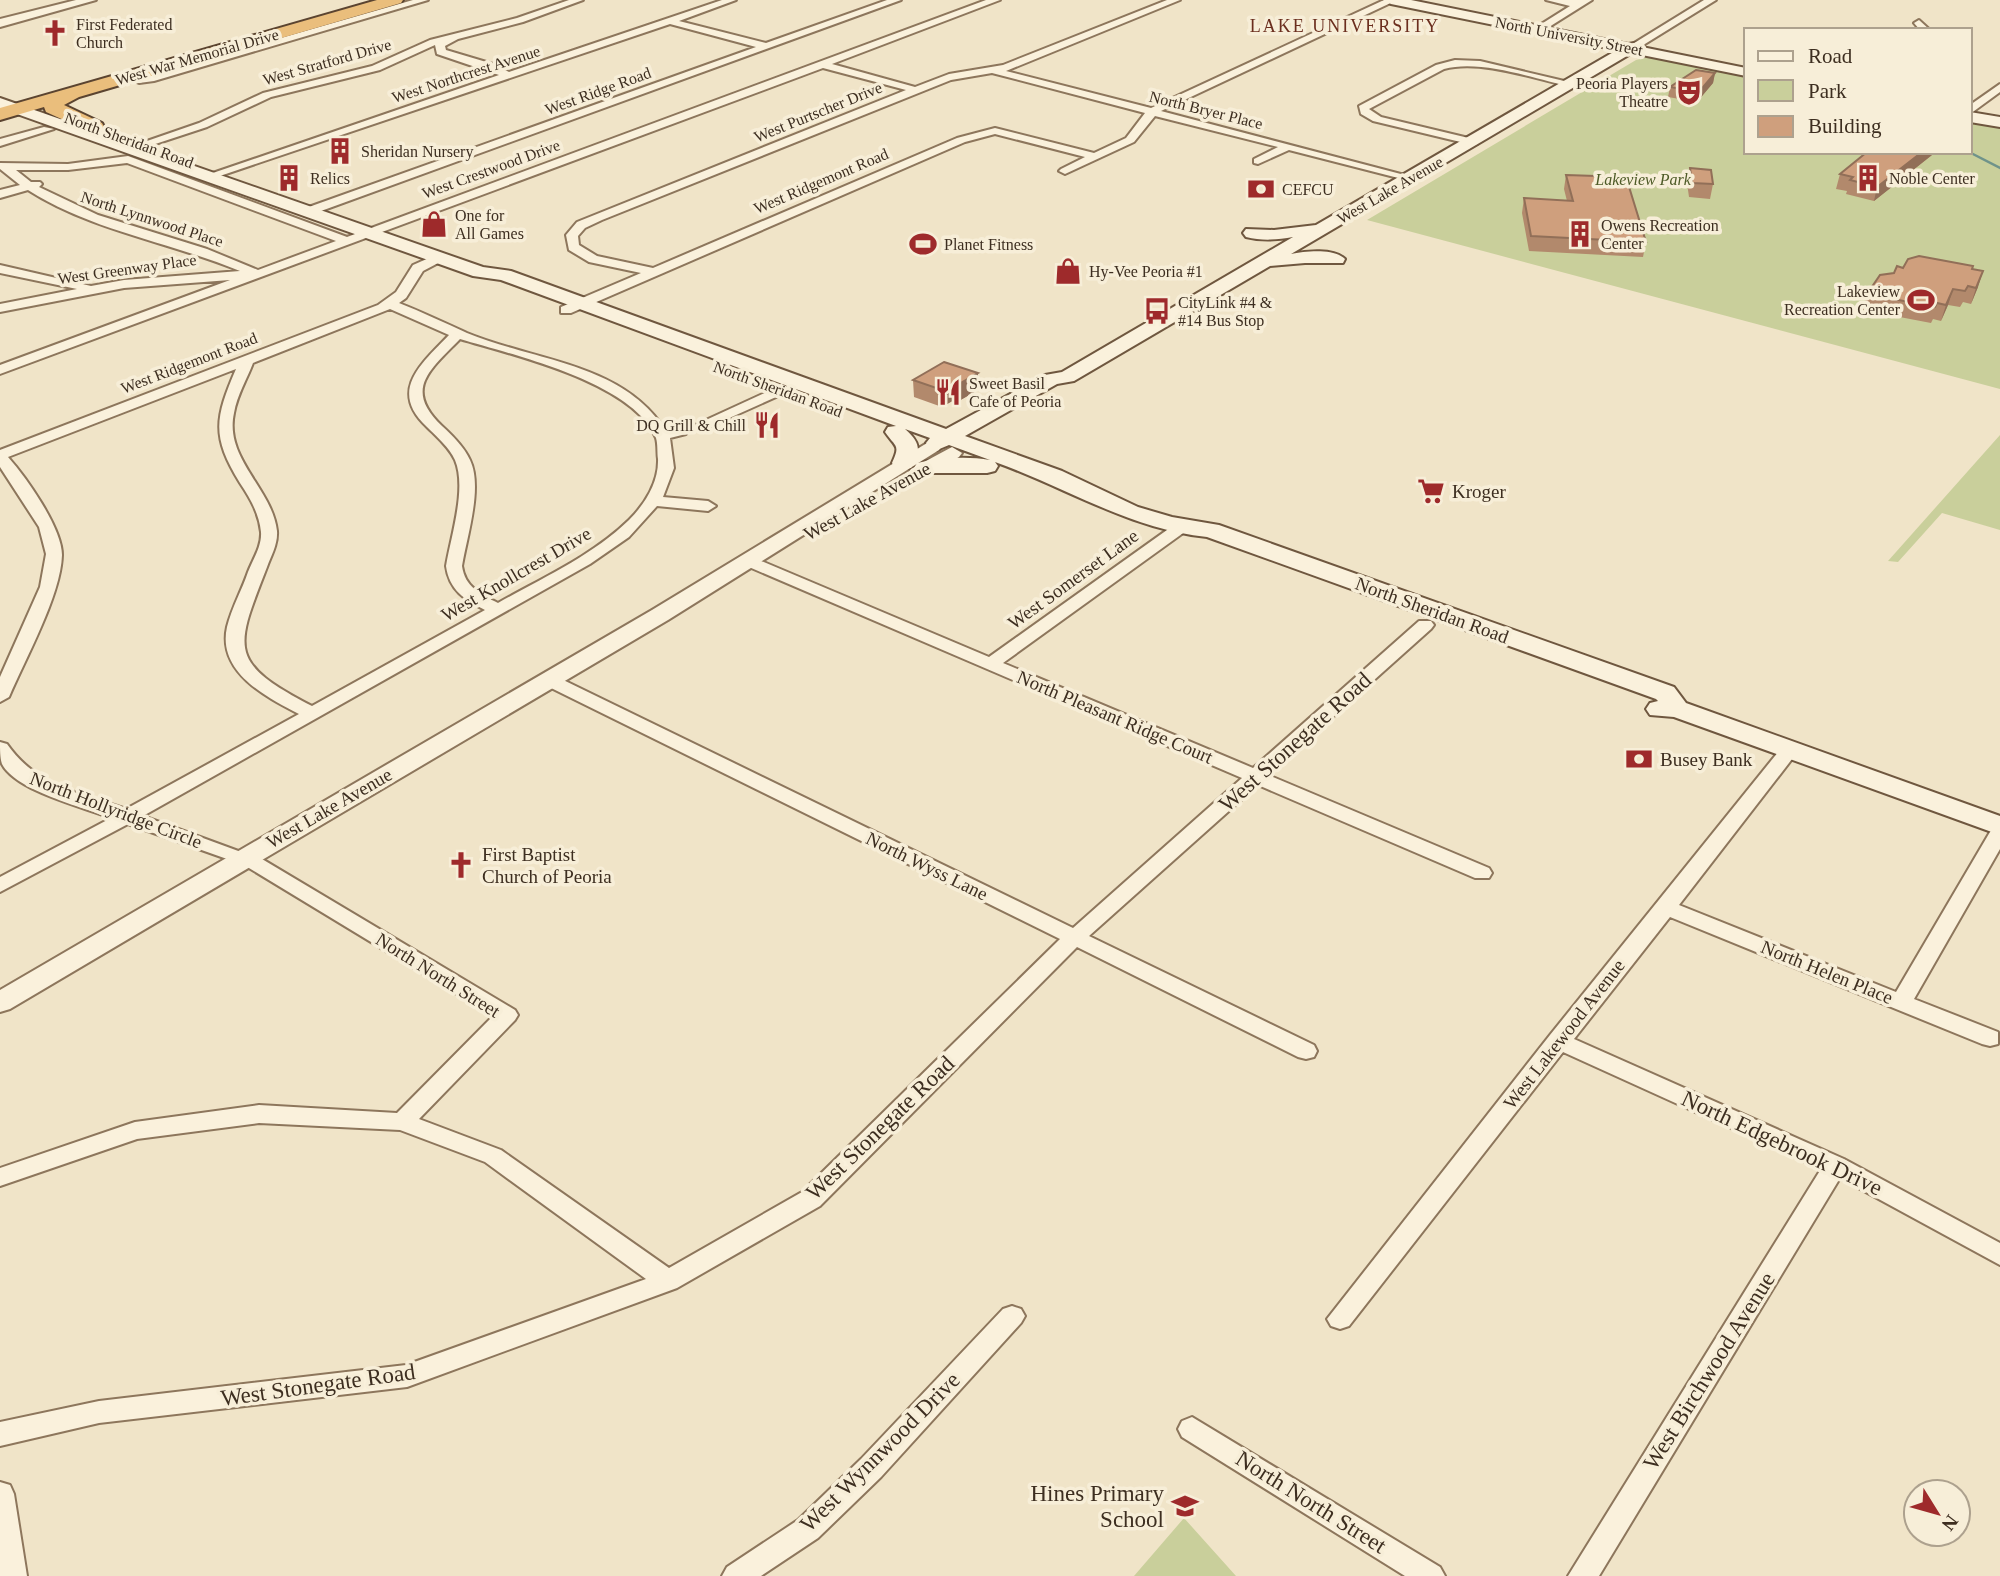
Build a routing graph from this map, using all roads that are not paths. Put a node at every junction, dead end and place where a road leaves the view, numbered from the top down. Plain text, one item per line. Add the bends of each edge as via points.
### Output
1 (90, 0) edge
2 (375, 0) edge
3 (395, 0) edge
4 (423, 0) edge
5 (578, 0) edge
6 (731, 0) edge
7 (896, 0) edge
8 (995, 0) edge
9 (1175, 0) edge
10 (1392, 0) edge
11 (1417, 0) edge
12 (1551, 0) edge
13 (1712, 0) edge
14 (1583, 3) edge
15 (672, 22) junction
16 (0, 23) edge
17 (1541, 28) junction
18 (471, 32) junction
19 (768, 47) junction
20 (1633, 47) junction
21 (460, 58) junction
22 (821, 64) junction
23 (1744, 66) edge
24 (372, 70) junction
25 (994, 71) junction
26 (1744, 72) edge
27 (510, 76) junction
28 (128, 77) junction
29 (1572, 84) junction
30 (2000, 87) edge
31 (916, 90) junction
32 (8, 105) edge
33 (1972, 110) edge
34 (1151, 112) junction
35 (1972, 112) edge
36 (1972, 113) edge
37 (2000, 116) edge
38 (2000, 122) edge
39 (95, 127) junction
40 (48, 129) dead end
41 (74, 131) joint
42 (1473, 142) junction
43 (0, 143) edge
44 (1287, 147) junction
45 (139, 151) junction
46 (1097, 157) junction
47 (1258, 161) dead end
48 (2, 166) edge
49 (1065, 171) dead end
50 (213, 175) junction
51 (1410, 178) junction
52 (27, 186) junction
53 (0, 194) edge
54 (310, 211) junction
55 (1331, 224) junction
56 (369, 233) junction
57 (348, 241) junction
58 (438, 258) junction
59 (1259, 266) junction
60 (0, 269) edge
61 (653, 272) junction
62 (259, 275) junction
63 (95, 289) junction
64 (390, 304) junction
65 (0, 307) edge
66 (574, 307) junction
67 (602, 324) junction
68 (458, 333) junction
69 (677, 337) junction
70 (247, 360) junction
71 (722, 368) junction
72 (0, 370) edge
73 (1067, 377) junction
74 (780, 390) junction
75 (839, 397) junction
76 (973, 422) junction
77 (702, 425) dead end
78 (997, 426) junction
79 (903, 428) junction
80 (681, 431) dead end
81 (662, 435) junction
82 (950, 445) junction
83 (0, 456) edge
84 (996, 462) junction
85 (903, 463) junction
86 (925, 468) junction
87 (654, 501) junction
88 (708, 506) dead end
89 (1180, 528) junction
90 (751, 562) junction
91 (499, 610) junction
92 (1434, 620) junction
93 (990, 664) junction
94 (549, 680) junction
95 (0, 696) edge
96 (1677, 709) junction
97 (313, 714) junction
98 (0, 748) edge
99 (1790, 750) junction
100 (1256, 777) junction
101 (129, 816) junction
102 (2000, 826) edge
103 (2000, 832) edge
104 (243, 858) junction
105 (1482, 873) dead end
106 (0, 885) edge
107 (1665, 907) junction
108 (1073, 939) junction
109 (0, 1002) edge
110 (1901, 1002) junction
111 (1990, 1038) dead end
112 (1558, 1041) junction
113 (1306, 1051) dead end
114 (402, 1122) junction
115 (1836, 1165) junction
116 (0, 1177) edge
117 (2000, 1255) edge
118 (668, 1281) junction
119 (1012, 1316) dead end
120 (1340, 1319) dead end
121 (1192, 1429) dead end
122 (0, 1434) edge
123 (0, 1494) edge
124 (12, 1576) edge
125 (737, 1576) edge
126 (1430, 1576) edge
127 (1583, 1576) edge

1 - 16 street
2 - 32 highway, West War Memorial Drive via 145,65 19,93
3 - 28 highway, West War Memorial Drive
4 - 28 street via 150,79
5 - 18 street, West Stratford Drive
6 - 15 street, West Northcrest Avenue
7 - 19 street, West Ridge Road
8 - 22 street, West Crestwood Drive
9 - 25 street, West Purtscher Drive
10 - 17 main road, North University Street
10 - 34 street
11 - 17 main road, North University Street
12 - 14 street
13 - 20 street, West Lake Avenue
14 - 17 street
15 - 19 street
15 - 27 street, West Northcrest Avenue
17 - 20 main road, North University Street
18 - 21 street via 440,46 442,53
18 - 24 street, West Stratford Drive via 434,42
19 - 54 street, West Ridge Road
20 - 23 main road, North University Street
20 - 26 main road, North University Street
20 - 29 main road, West Lake Avenue
21 - 24 street via 421,58
21 - 27 street
22 - 31 street
22 - 56 street, West Crestwood Drive
24 - 45 street, West Stratford Drive via 267,95
25 - 31 street, West Purtscher Drive via 949,77
25 - 34 street, North Bryer Place
27 - 50 street, West Northcrest Avenue
28 - 32 highway, West War Memorial Drive
28 - 39 highway via 53,105
29 - 42 main road, West Lake Avenue
29 - 42 street via 1482,64 1455,63 1363,107 1366,114 1379,119
30 - 33 street
31 - 61 street, West Purtscher Drive via 597,217 572,235 573,247 582,255
32 - 39 main road, North Sheridan Road
32 - 41 highway
34 - 44 street, North Bryer Place
34 - 46 street via 1133,138
35 - 37 main road
36 - 38 main road
39 - 45 main road, North Sheridan Road
40 - 43 street
41 - 45 main road, North Sheridan Road
42 - 51 main road, West Lake Avenue
44 - 47 street
44 - 51 street, North Bryer Place
45 - 48 street, North Lynnwood Place via 68,167
45 - 50 main road, North Sheridan Road
45 - 52 street, West Stratford Drive
45 - 57 street
46 - 49 street
46 - 61 street, West Ridgemont Road via 995,131 961,140
48 - 52 street, North Lynnwood Place
50 - 54 main road, North Sheridan Road
51 - 55 main road, West Lake Avenue
52 - 53 street, West Stratford Drive
52 - 62 street, North Lynnwood Place via 88,217 218,257
54 - 56 main road, North Sheridan Road
55 - 59 main road, West Lake Avenue
55 - 59 main road via 1328,246 1339,258 1305,257
55 - 59 main road via 1289,233 1252,233 1267,247
56 - 57 street, West Crestwood Drive
56 - 58 main road, North Sheridan Road
57 - 62 street, West Crestwood Drive
58 - 64 street via 418,268
58 - 66 main road, North Sheridan Road via 504,275
59 - 73 main road, West Lake Avenue
60 - 63 street
61 - 66 street, West Ridgemont Road
62 - 63 street, West Greenway Place
62 - 72 street, West Crestwood Drive
63 - 65 street, West Greenway Place
64 - 68 street
64 - 70 street, West Ridgemont Road
66 - 67 main road, North Sheridan Road
66 - 69 main road, North Sheridan Road
67 - 69 main road via 659,338
67 - 71 main road, North Sheridan Road
68 - 81 street via 607,385 638,404
68 - 91 street via 418,378 413,402 467,470 454,566 457,582
69 - 71 main road via 681,346
69 - 75 main road, North Sheridan Road
70 - 83 street, West Ridgemont Road
70 - 97 street via 228,406 226,442 261,505 269,535 238,619 235,645 243,666 257,681
71 - 74 main road, North Sheridan Road
73 - 76 main road, West Lake Avenue via 1052,379
73 - 78 main road, West Lake Avenue via 1066,383
74 - 75 main road via 793,387
74 - 77 street
74 - 79 main road, North Sheridan Road
75 - 79 main road, North Sheridan Road
76 - 79 main road
76 - 82 main road, West Lake Avenue
78 - 82 main road, West Lake Avenue
78 - 84 main road
79 - 82 main road, North Sheridan Road
79 - 85 main road via 908,452
80 - 81 street
81 - 87 street, West Knollcrest Drive via 667,462
82 - 84 main road, North Sheridan Road
82 - 85 street, West Lake Avenue
82 - 86 street, West Lake Avenue
83 - 95 street via 45,524 54,554 48,587
84 - 86 main road
84 - 89 main road, North Sheridan Road via 1042,486 1082,492
85 - 90 street, West Lake Avenue
86 - 90 street, West Lake Avenue
87 - 88 street
87 - 91 street, West Knollcrest Drive via 604,549
89 - 92 main road, North Sheridan Road via 1210,530
89 - 92 main road, North Sheridan Road via 1194,541 1364,603
89 - 93 street, West Somerset Lane
90 - 93 street, North Pleasant Ridge Court
90 - 94 street, West Lake Avenue
91 - 97 street, West Knollcrest Drive
92 - 96 main road, North Sheridan Road via 1486,647 1653,708
92 - 96 main road, North Sheridan Road via 1665,693
92 - 100 street, West Stonegate Road
93 - 100 street, North Pleasant Ridge Court
94 - 104 street, West Lake Avenue
94 - 108 street, North Wyss Lane
96 - 99 main road, North Sheridan Road
97 - 101 street, West Knollcrest Drive
98 - 101 street, North Hollyridge Circle via 14,768 38,784
99 - 102 main road, North Sheridan Road
99 - 107 street, West Lakewood Avenue
100 - 105 street, North Pleasant Ridge Court
100 - 108 street, West Stonegate Road
101 - 104 street, North Hollyridge Circle
101 - 106 street, West Knollcrest Drive
103 - 110 street
104 - 109 street, West Lake Avenue
104 - 114 street, North North Street via 507,1015
107 - 110 street, North Helen Place
107 - 112 street, West Lakewood Avenue
108 - 113 street, North Wyss Lane
108 - 118 street, West Stonegate Road via 811,1199
110 - 111 street, North Helen Place
112 - 115 street, North Edgebrook Drive
112 - 120 street, West Lakewood Avenue
114 - 116 street via 258,1114 135,1131
114 - 118 street via 493,1156
115 - 117 street, North Edgebrook Drive
115 - 127 street, West Birchwood Avenue
118 - 122 street, West Stonegate Road via 407,1376 99,1412
119 - 125 street, West Wynnwood Drive via 808,1529
121 - 126 street, North North Street
123 - 124 street

